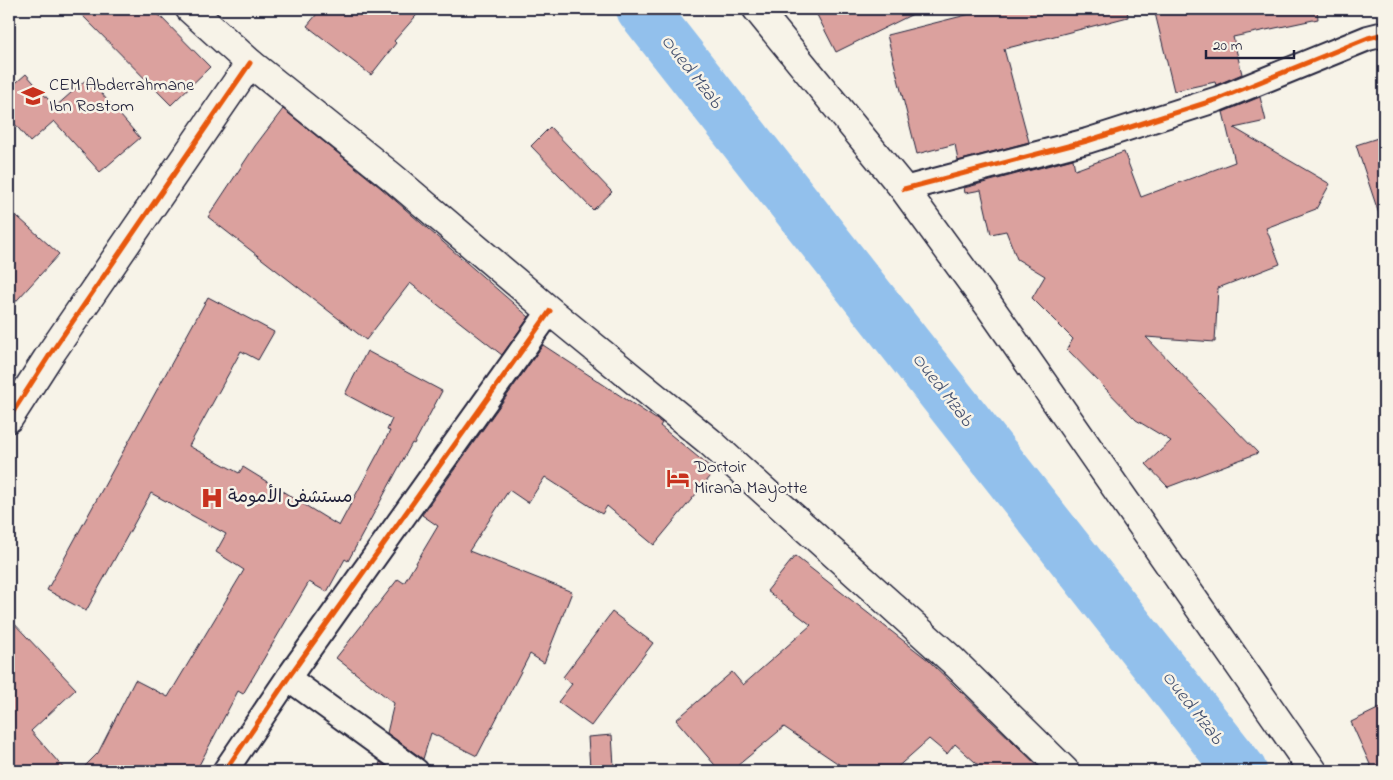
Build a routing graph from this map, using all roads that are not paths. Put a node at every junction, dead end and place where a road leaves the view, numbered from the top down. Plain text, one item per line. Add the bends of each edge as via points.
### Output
1 (190, 9) edge
2 (757, 9) edge
3 (1384, 34) edge
4 (250, 63) junction
5 (904, 188) junction
6 (550, 311) junction
7 (9, 418) edge
8 (288, 678) junction
9 (225, 771) edge
10 (416, 771) edge
11 (1065, 771) edge
12 (1313, 771) edge

1 - 4 main road
2 - 5 main road
3 - 5 street via 1218,99 1087,141
4 - 6 main road via 391,176
4 - 7 main road
5 - 12 main road
6 - 8 street
6 - 11 main road via 718,449 952,660
8 - 9 street
8 - 10 street

